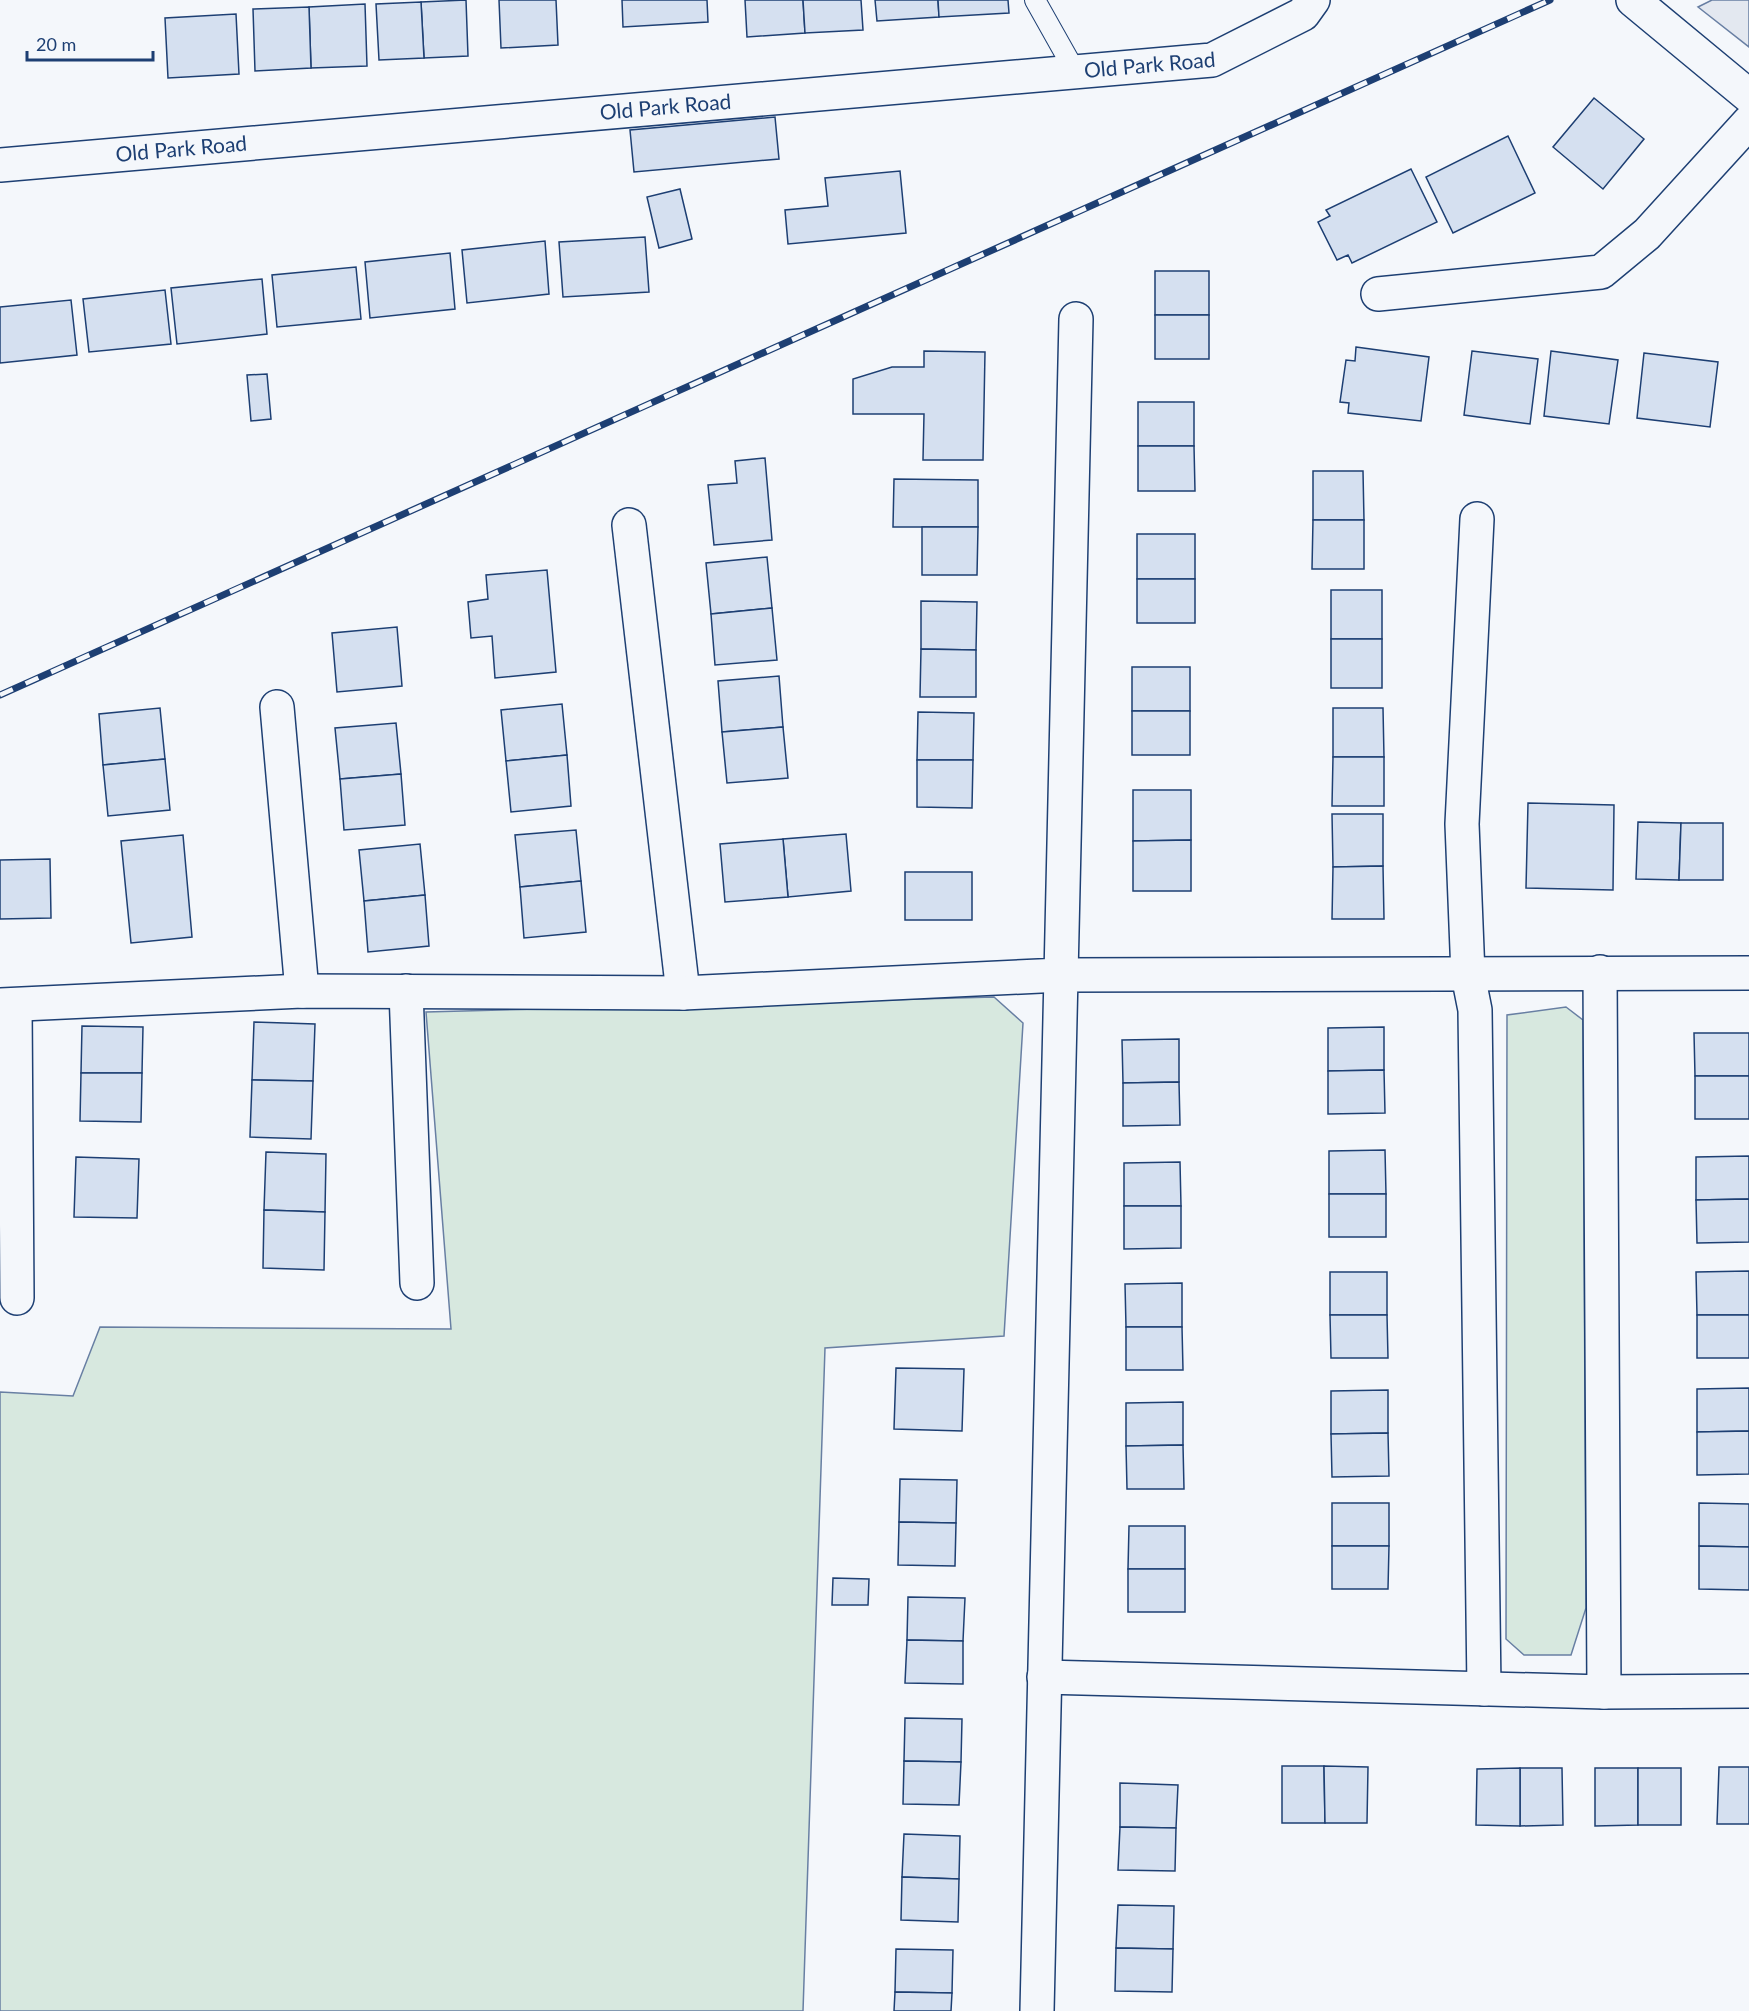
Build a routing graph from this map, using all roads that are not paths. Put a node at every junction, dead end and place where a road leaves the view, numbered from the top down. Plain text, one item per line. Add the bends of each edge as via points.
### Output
1 (1035, 0) edge
2 (1313, 0) edge
3 (1645, 9) edge
4 (1076, 73) junction
5 (1749, 96) edge
6 (1749, 122) edge
7 (0, 165) edge
8 (1378, 294) dead end
9 (1076, 319) dead end
10 (1477, 519) dead end
11 (629, 525) dead end
12 (277, 707) dead end
13 (1600, 972) junction
14 (1749, 973) edge
15 (1061, 975) junction
16 (1468, 975) junction
17 (302, 991) junction
18 (406, 991) junction
19 (683, 993) junction
20 (8, 1005) edge
21 (417, 1283) dead end
22 (17, 1298) dead end
23 (1044, 1677) junction
24 (1484, 1689) junction
25 (1749, 1690) edge
26 (1604, 1692) junction
27 (1037, 2011) edge

1 - 4 lane
2 - 4 street, Old Park Road via 1303,14 1212,60
3 - 5 street
4 - 7 street, Old Park Road
6 - 8 street via 1647,234 1601,272
9 - 15 street
10 - 16 street via 1462,824
11 - 19 street
12 - 17 street
13 - 14 street
13 - 16 street
13 - 26 street
15 - 16 street
15 - 19 street
15 - 23 street
16 - 24 street via 1475,1010
17 - 18 street
17 - 20 street
18 - 19 street
18 - 21 street
20 - 22 street
23 - 24 street
23 - 27 street
24 - 26 street
25 - 26 street

